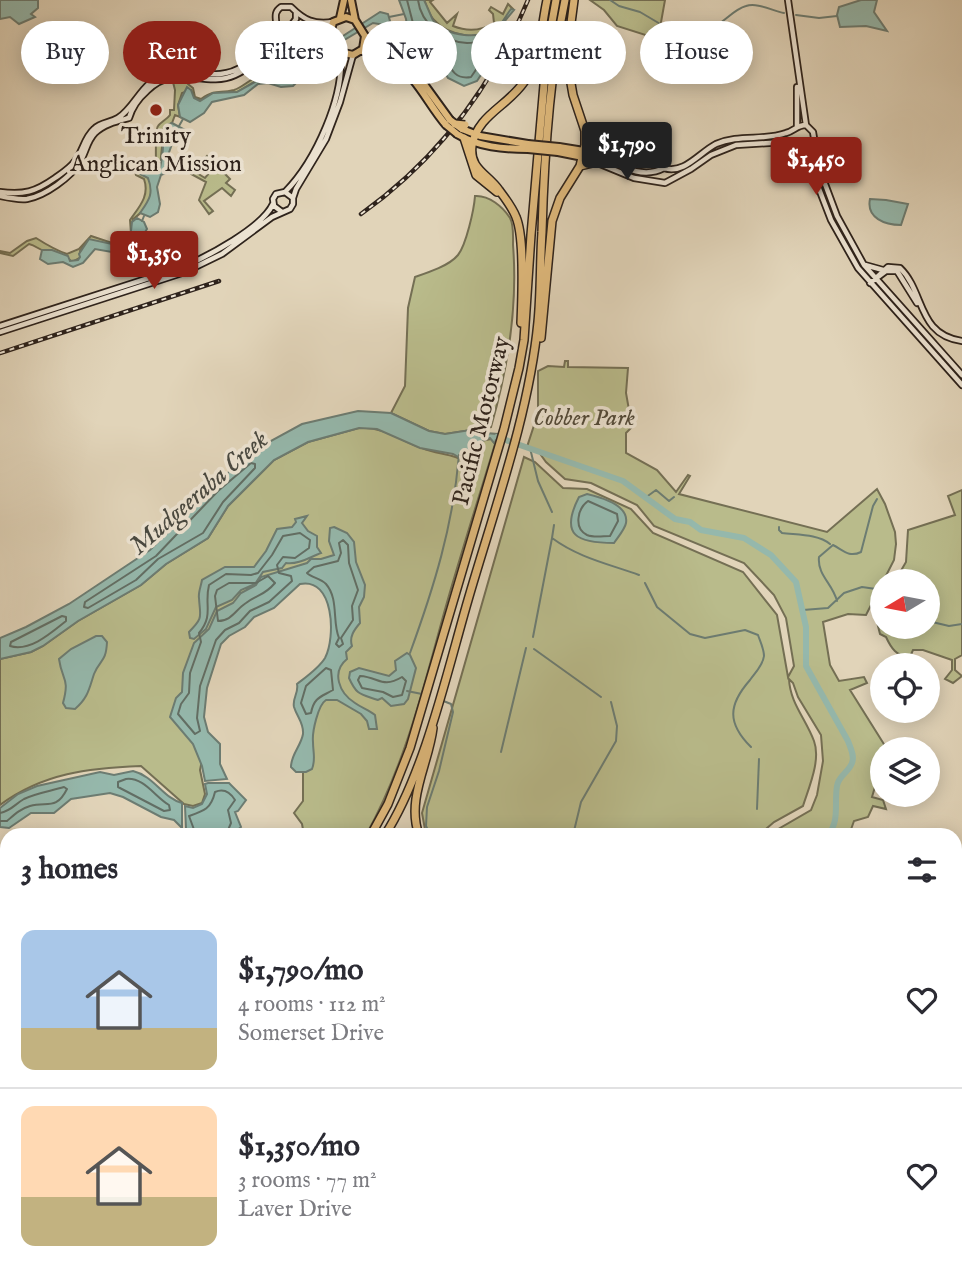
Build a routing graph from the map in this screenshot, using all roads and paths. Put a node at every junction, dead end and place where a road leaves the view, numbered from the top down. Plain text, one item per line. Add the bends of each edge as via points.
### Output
1 (344, 0) edge
2 (351, 0) edge
3 (547, 0) edge
4 (556, 0) edge
5 (565, 0) edge
6 (574, 0) edge
7 (788, 0) edge
8 (291, 2) edge
9 (294, 11) junction
10 (340, 18) junction
11 (276, 21) edge
12 (294, 21) edge
13 (310, 21) edge
14 (335, 21) edge
15 (357, 22) junction
16 (362, 31) edge
17 (361, 51) joint
18 (348, 53) edge
19 (353, 55) junction
20 (797, 69) junction
21 (235, 74) edge
22 (337, 84) edge
23 (424, 84) edge
24 (806, 125) junction
25 (457, 128) junction
26 (795, 129) junction
27 (476, 135) junction
28 (810, 144) junction
29 (797, 145) junction
30 (586, 154) junction
31 (597, 162) junction
32 (580, 166) junction
33 (670, 171) junction
34 (658, 173) junction
35 (671, 179) junction
36 (659, 180) junction
37 (285, 192) junction
38 (1, 196) edge
39 (502, 197) junction
40 (293, 198) junction
41 (273, 203) junction
42 (282, 212) junction
43 (864, 265) junction
44 (886, 270) junction
45 (875, 279) junction
46 (870, 283) junction
47 (881, 285) junction
48 (0, 326) edge
49 (0, 332) edge
50 (962, 339) edge
51 (524, 340) junction
52 (962, 375) edge
53 (530, 376) junction
54 (962, 385) edge
55 (435, 713) junction
56 (374, 828) edge
57 (389, 828) edge
58 (417, 828) edge

1 - 10 main road
2 - 15 main road
3 - 27 highway via 539,48 529,74 515,95 486,118
4 - 51 highway, Pacific Motorway via 539,139
5 - 53 highway, Pacific Motorway via 557,48 539,313
6 - 30 highway via 568,55 571,88 587,128
7 - 20 street
8 - 9 street
8 - 11 street via 276,10
9 - 12 street
9 - 13 street
10 - 14 main road
10 - 15 main road
15 - 16 main road
17 - 19 main road
17 - 25 main road via 382,55 404,69
18 - 19 main road
19 - 40 street via 326,139
20 - 24 street
20 - 26 street
21 - 38 street via 216,80 164,79 144,93 126,115 95,127 74,163 39,189
22 - 37 street via 327,124
23 - 25 main road
24 - 26 street
24 - 28 street via 814,135
25 - 27 highway
25 - 27 main road
25 - 39 highway via 476,175
26 - 29 street via 792,139
26 - 33 street via 720,142
27 - 30 main road, bridge
27 - 39 highway via 475,165
28 - 29 street
28 - 43 street via 837,216
29 - 35 street via 778,141 729,146
29 - 46 street via 806,155 842,242
30 - 31 street
30 - 32 highway
30 - 34 street via 635,171
31 - 32 highway
31 - 36 street via 634,178
32 - 53 highway via 552,221 545,308
33 - 34 street via 664,168
33 - 35 street
34 - 36 street
35 - 36 street
37 - 40 street
37 - 41 street via 276,194
39 - 51 highway via 520,230 520,332
40 - 42 street via 292,207
41 - 42 street
41 - 48 street via 265,216 240,235 183,267
42 - 49 street via 222,254 185,272
43 - 44 street
43 - 45 street
44 - 45 street
44 - 47 street
44 - 50 street via 900,274 934,327
45 - 46 street
45 - 47 street
46 - 54 street
47 - 52 street
51 - 56 highway, Pacific Motorway via 504,429 423,706 397,783
53 - 55 highway, Pacific Motorway
55 - 57 highway, Pacific Motorway
55 - 58 highway via 414,803

